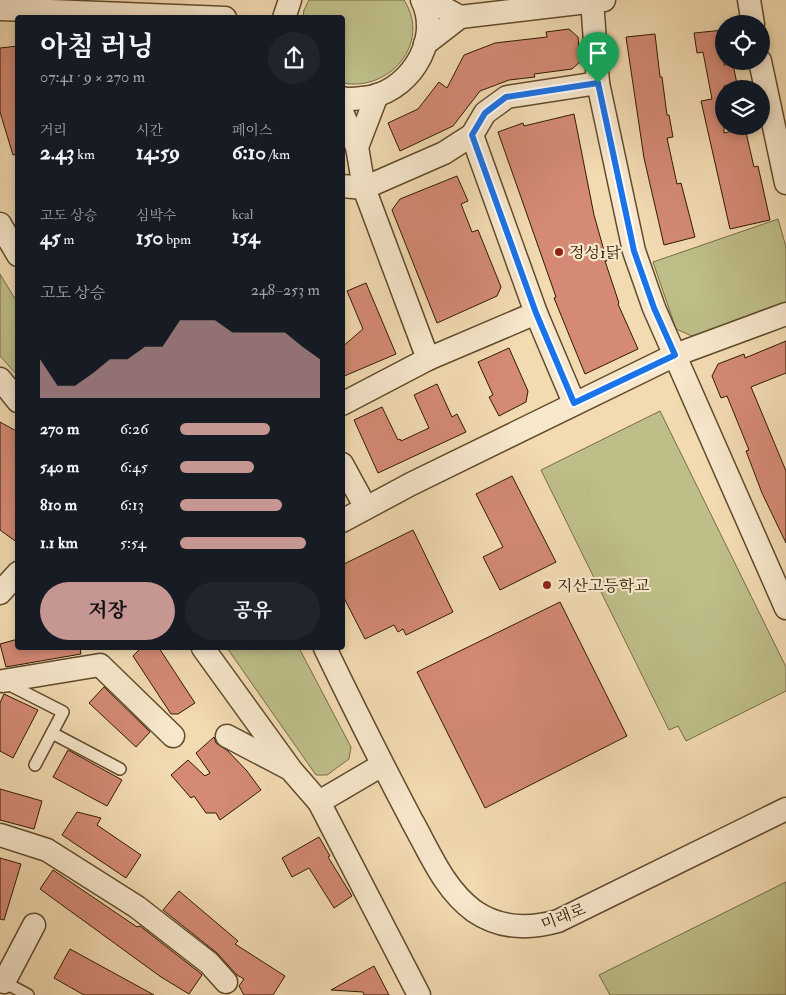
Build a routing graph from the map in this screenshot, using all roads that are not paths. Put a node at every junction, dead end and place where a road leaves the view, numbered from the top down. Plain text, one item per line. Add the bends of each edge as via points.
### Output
1 (290, 0) edge
2 (422, 0) edge
3 (429, 0) edge
4 (596, 0) edge
5 (749, 0) edge
6 (0, 9) edge
7 (56, 9) edge
8 (195, 11) edge
9 (213, 15) edge
10 (285, 15) edge
11 (752, 15) edge
12 (460, 17) junction
13 (425, 44) junction
14 (762, 70) edge
15 (598, 83) junction
16 (377, 95) junction
17 (345, 98) edge
18 (345, 120) edge
19 (472, 135) junction
20 (356, 147) junction
21 (786, 183) edge
22 (353, 187) edge
23 (0, 224) edge
24 (15, 250) edge
25 (536, 313) junction
26 (786, 314) edge
27 (675, 355) junction
28 (428, 359) junction
29 (0, 379) edge
30 (15, 397) edge
31 (345, 402) edge
32 (574, 403) junction
33 (345, 470) edge
34 (366, 508) junction
35 (345, 519) edge
36 (15, 576) edge
37 (0, 593) edge
38 (786, 608) edge
39 (204, 650) edge
40 (327, 650) edge
41 (2, 681) edge
42 (52, 733) junction
43 (173, 736) dead end
44 (227, 736) dead end
45 (35, 765) dead end
46 (382, 765) junction
47 (120, 769) dead end
48 (292, 771) junction
49 (319, 802) junction
50 (786, 809) edge
51 (0, 835) edge
52 (34, 925) dead end
53 (2, 982) edge
54 (226, 982) dead end
55 (28, 995) edge
56 (419, 995) edge

1 - 10 street
2 - 13 street via 428,29
3 - 12 street
4 - 12 street
4 - 15 street
5 - 11 street
6 - 7 street
7 - 8 street
8 - 9 street
12 - 13 street
13 - 16 street via 411,73 393,89
14 - 21 street
15 - 19 street via 506,97 485,113
15 - 27 street via 634,251
16 - 17 street
16 - 20 street
18 - 20 street
19 - 22 street via 444,153
19 - 25 street
20 - 22 street
22 - 28 street
23 - 24 street
25 - 28 street
25 - 32 street
26 - 27 street
27 - 32 street
27 - 38 street
28 - 31 street
29 - 30 street
32 - 34 street
33 - 34 street
34 - 35 street
36 - 37 street
39 - 48 street
40 - 46 street, 미래로
41 - 42 lane via 63,712
41 - 43 street via 100,665
42 - 45 lane
42 - 47 lane
44 - 48 street
46 - 49 street
46 - 50 street, 미래로 via 454,893 476,912 506,925 537,927 558,921
48 - 49 street
49 - 56 street
51 - 54 street via 47,850 136,907 209,963
52 - 53 street
53 - 55 lane

